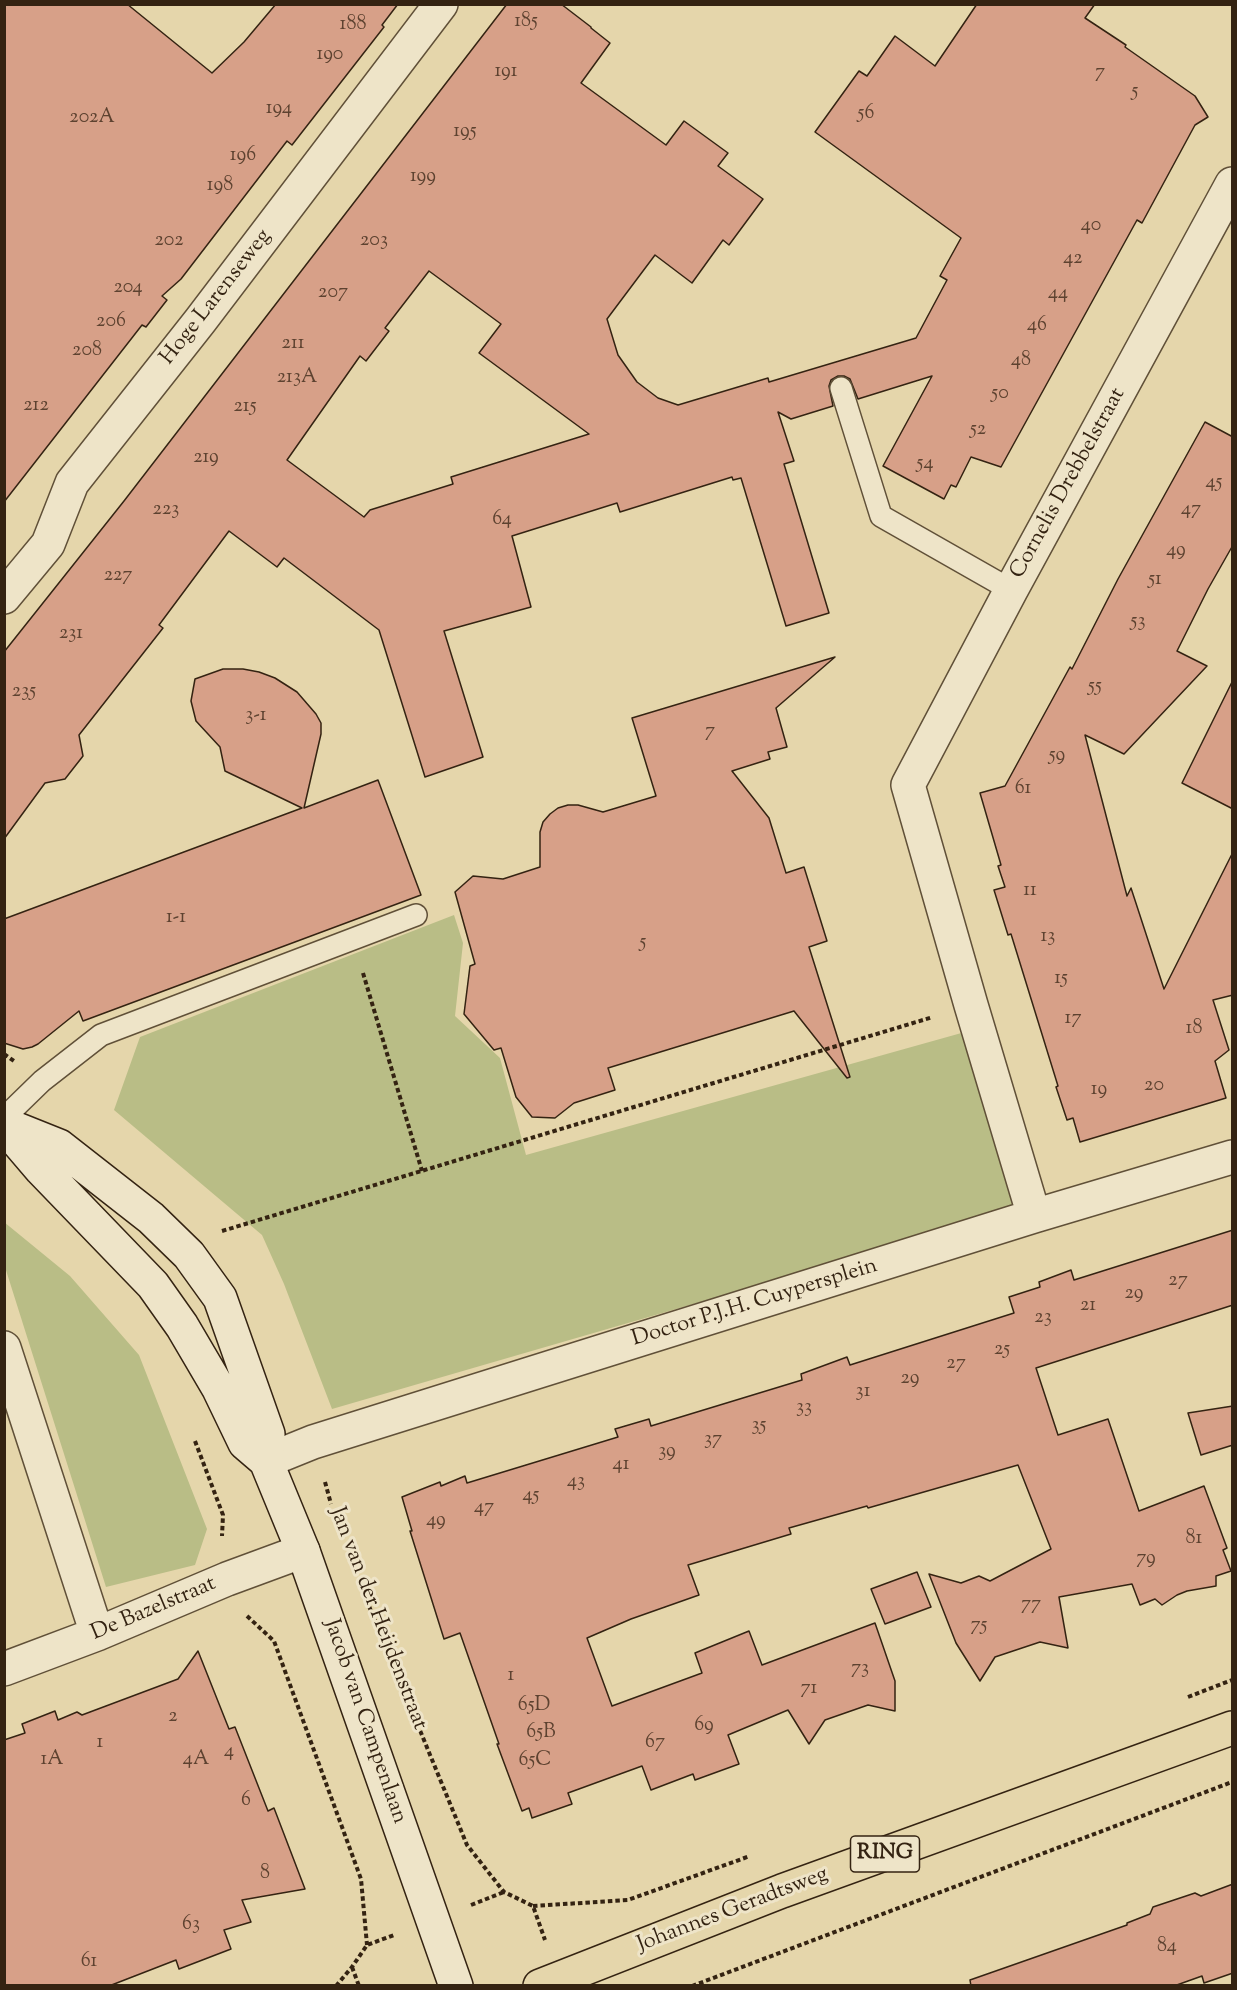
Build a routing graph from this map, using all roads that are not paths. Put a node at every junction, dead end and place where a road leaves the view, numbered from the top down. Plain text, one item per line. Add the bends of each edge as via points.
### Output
1 (441, 4) edge
2 (1233, 184) edge
3 (841, 388) dead end
4 (1011, 590) junction
5 (4, 597) edge
6 (416, 915) dead end
7 (4, 1118) edge
8 (4, 1125) edge
9 (1233, 1157) edge
10 (1034, 1216) junction
11 (4, 1348) edge
12 (266, 1461) junction
13 (303, 1551) junction
14 (97, 1634) junction
15 (4, 1669) edge
16 (1233, 1728) edge
17 (549, 1982) edge
18 (456, 1986) edge

1 - 5 street, Hoge Larenseweg via 72,483 48,544
2 - 4 street, Cornelis Drebbelstraat
3 - 4 lane via 881,516
4 - 10 street, Cornelis Drebbelstraat via 908,785
6 - 7 lane via 101,1035
8 - 12 street via 153,1285 219,1389 245,1443
8 - 12 street via 59,1146 151,1218 189,1255 220,1298 268,1434
9 - 10 street, Doctor P.J.H. Cuypersplein
10 - 12 street, Doctor P.J.H. Cuypersplein
11 - 14 street
12 - 13 street, Jacob van Campenlaan
13 - 14 street, De Bazelstraat
13 - 18 street, Jacob van Campenlaan
14 - 15 street, De Bazelstraat
16 - 17 main road, Johannes Geradtsweg / RING via 782,1891

